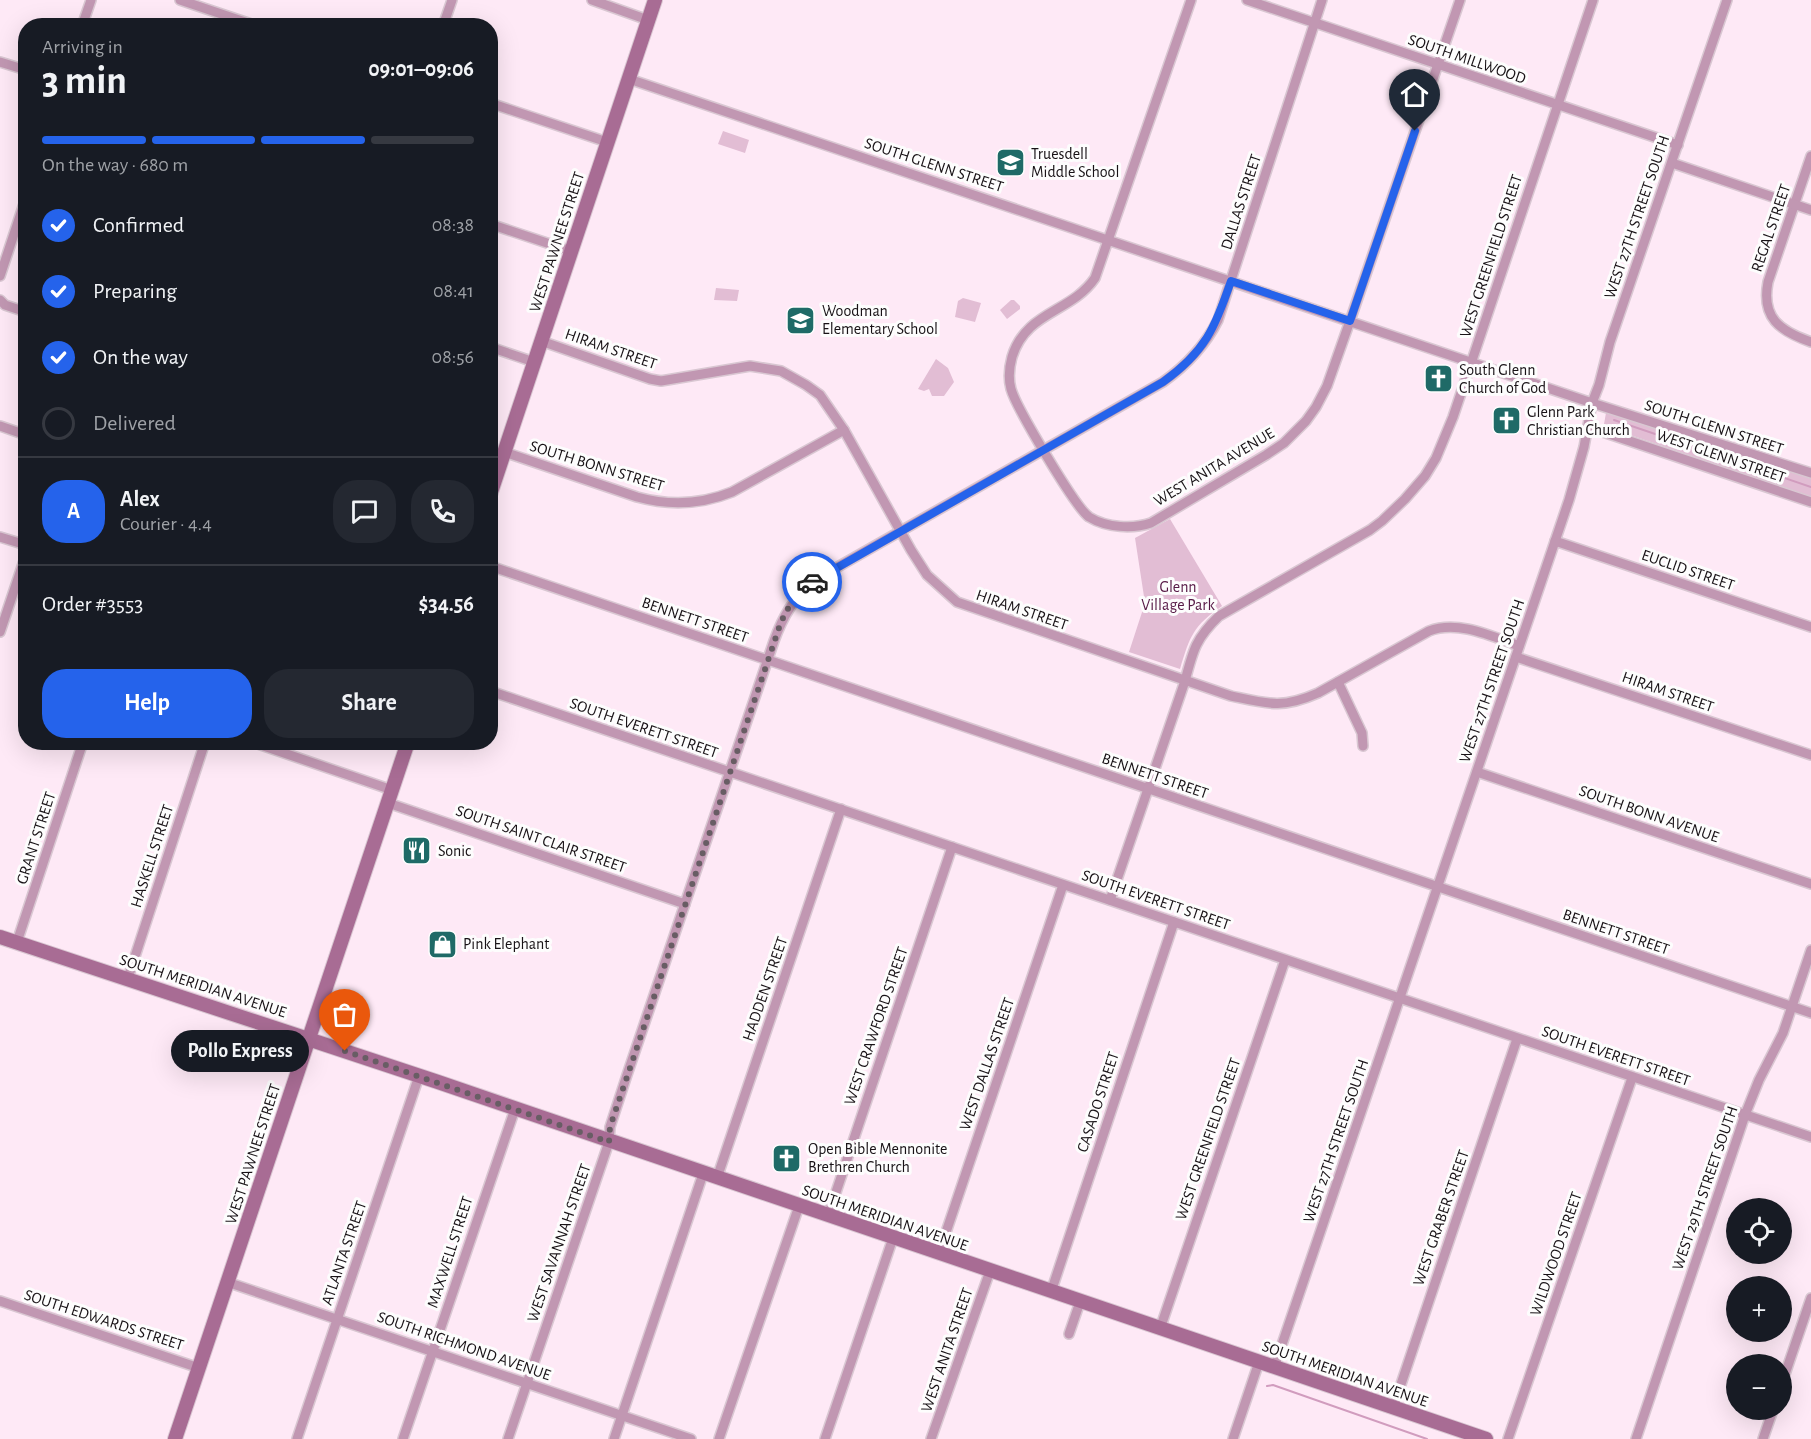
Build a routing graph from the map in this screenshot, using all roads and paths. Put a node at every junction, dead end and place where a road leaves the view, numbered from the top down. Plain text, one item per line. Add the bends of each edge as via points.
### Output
1 (91, 0) edge
2 (180, 0) edge
3 (452, 0) edge
4 (592, 0) edge
5 (655, 0) edge
6 (1191, 0) edge
7 (1247, 0) edge
8 (1322, 0) edge
9 (1460, 0) edge
10 (1593, 0) edge
11 (1727, 0) edge
12 (85, 18) edge
13 (233, 18) edge
14 (446, 18) edge
15 (648, 20) junction
16 (1315, 23) junction
17 (0, 62) edge
18 (1438, 64) junction
19 (18, 68) edge
20 (628, 79) junction
21 (1557, 105) junction
22 (498, 106) edge
23 (607, 142) junction
24 (1678, 145) junction
25 (1811, 156) edge
26 (1672, 163) junction
27 (1794, 204) junction
28 (1811, 210) edge
29 (18, 222) edge
30 (498, 227) edge
31 (1110, 240) junction
32 (571, 251) junction
33 (0, 276) edge
34 (1231, 281) junction
35 (0, 300) edge
36 (18, 309) edge
37 (1350, 321) junction
38 (541, 341) junction
39 (1811, 342) edge
40 (498, 350) edge
41 (534, 362) junction
42 (1471, 363) junction
43 (1592, 403) junction
44 (0, 426) edge
45 (1588, 426) junction
46 (844, 430) junction
47 (18, 432) edge
48 (1044, 449) junction
49 (504, 452) junction
50 (498, 462) edge
51 (1811, 473) edge
52 (1811, 502) edge
53 (901, 531) junction
54 (0, 537) edge
55 (1555, 541) junction
56 (18, 543) edge
57 (498, 569) edge
58 (18, 579) edge
59 (1811, 627) edge
60 (0, 632) edge
61 (1519, 646) junction
62 (1516, 657) junction
63 (768, 661) junction
64 (1185, 681) junction
65 (1338, 682) junction
66 (498, 695) edge
67 (1363, 746) dead end
68 (80, 750) edge
69 (203, 750) edge
70 (272, 750) edge
71 (405, 750) edge
72 (1811, 755) edge
73 (1477, 772) junction
74 (730, 773) junction
75 (1148, 789) junction
76 (390, 796) junction
77 (841, 809) junction
78 (952, 847) junction
79 (1811, 884) edge
80 (1064, 885) junction
81 (1437, 887) junction
82 (1110, 900) junction
83 (685, 904) junction
84 (1174, 922) junction
85 (0, 937) edge
86 (17, 942) junction
87 (1811, 950) edge
88 (1285, 960) junction
89 (128, 978) junction
90 (1400, 999) junction
91 (1792, 1007) junction
92 (1811, 1013) edge
93 (308, 1038) junction
94 (1517, 1039) junction
95 (419, 1076) junction
96 (1632, 1078) junction
97 (515, 1109) junction
98 (1745, 1115) junction
99 (1811, 1137) edge
100 (609, 1142) junction
101 (703, 1174) junction
102 (717, 1178) junction
103 (799, 1206) junction
104 (828, 1215) junction
105 (893, 1238) junction
106 (939, 1253) junction
107 (990, 1271) junction
108 (227, 1282) junction
109 (1050, 1292) junction
110 (1811, 1298) edge
111 (0, 1302) edge
112 (1080, 1302) junction
113 (337, 1319) junction
114 (1160, 1329) junction
115 (1070, 1334) dead end
116 (433, 1351) junction
117 (1792, 1354) edge
118 (1259, 1362) junction
119 (199, 1368) junction
120 (1274, 1368) junction
121 (528, 1383) junction
122 (1393, 1408) junction
123 (622, 1415) junction
124 (1770, 1420) edge
125 (175, 1439) edge
126 (297, 1439) edge
127 (403, 1439) edge
128 (508, 1439) edge
129 (614, 1439) edge
130 (691, 1439) edge
131 (719, 1439) edge
132 (825, 1439) edge
133 (931, 1439) edge
134 (1233, 1439) edge
135 (1486, 1439) edge
136 (1508, 1439) edge
137 (1636, 1439) edge
138 (1763, 1439) edge

1 - 12 street
2 - 13 street
3 - 14 street
4 - 15 street
5 - 15 main road, WEST PAWNEE STREET
6 - 31 street
7 - 16 street, SOUTH MILLWOOD
8 - 16 street, DALLAS STREET
9 - 18 street, WEST ANITA AVENUE
10 - 21 street, WEST GREENFIELD STREET
11 - 24 street, WEST 27TH STREET SOUTH
15 - 20 main road, WEST PAWNEE STREET
16 - 18 street, SOUTH MILLWOOD
16 - 34 street, DALLAS STREET
17 - 19 street
18 - 21 street, SOUTH MILLWOOD
18 - 37 street, WEST ANITA AVENUE
20 - 23 main road, WEST PAWNEE STREET
20 - 31 street, SOUTH GLENN STREET
21 - 24 street, SOUTH MILLWOOD
21 - 42 street, WEST GREENFIELD STREET
22 - 23 street
23 - 32 main road, WEST PAWNEE STREET
24 - 26 street, WEST 27TH STREET SOUTH
25 - 27 street, REGAL STREET
26 - 27 street
26 - 43 street, WEST 27TH STREET SOUTH
27 - 28 street
27 - 39 street, REGAL STREET via 1766,299 1777,324 1788,334
29 - 33 street
30 - 32 street
31 - 34 street, SOUTH GLENN STREET
31 - 48 street via 1090,285 1075,299 1029,327 1011,360 1009,378 1014,398
32 - 38 main road, WEST PAWNEE STREET
34 - 37 street, SOUTH GLENN STREET
34 - 48 street, DALLAS STREET via 1212,332 1182,369
35 - 36 street
37 - 42 street, SOUTH GLENN STREET
37 - 48 street, WEST ANITA AVENUE via 1327,386 1296,432 1266,455 1151,523 1127,527 1088,516
38 - 41 main road, WEST PAWNEE STREET
38 - 46 street, HIRAM STREET via 661,381 750,366 781,371 820,395
40 - 41 street
41 - 49 main road, WEST PAWNEE STREET
42 - 43 street, SOUTH GLENN STREET
42 - 64 street, WEST GREENFIELD STREET via 1436,458 1406,499 1370,530 1220,616 1201,634
43 - 45 street, WEST 27TH STREET SOUTH
43 - 51 street, SOUTH GLENN STREET
44 - 47 street
45 - 52 street, WEST GLENN STREET
45 - 55 street, WEST 27TH STREET SOUTH
46 - 49 street, SOUTH BONN STREET via 732,492 685,503 637,497
46 - 53 street, HIRAM STREET
48 - 53 street, DALLAS STREET
49 - 50 main road, WEST PAWNEE STREET
53 - 63 street, WEST SAVANNAH STREET via 806,587 781,622
53 - 64 street, HIRAM STREET via 927,575 957,602
54 - 56 street
55 - 59 street, EUCLID STREET
55 - 61 street, WEST 27TH STREET SOUTH
57 - 63 street, BENNETT STREET
58 - 60 street
61 - 62 street, WEST 27TH STREET SOUTH
61 - 65 street, HIRAM STREET via 1454,626 1440,627
62 - 72 street, HIRAM STREET
62 - 73 street, WEST 27TH STREET SOUTH
63 - 74 street, WEST SAVANNAH STREET
63 - 75 street, BENNETT STREET
64 - 65 street, HIRAM STREET via 1273,705 1299,701
64 - 75 street, WEST GREENFIELD STREET
65 - 67 street via 1362,733
66 - 74 street, SOUTH EVERETT STREET
68 - 86 street, GRANT STREET
69 - 89 street, HASKELL STREET
70 - 76 street, SOUTH SAINT CLAIR STREET
71 - 76 main road, WEST PAWNEE STREET
73 - 79 street, SOUTH BONN AVENUE
73 - 81 street, WEST 27TH STREET SOUTH
74 - 77 street, SOUTH EVERETT STREET
74 - 83 street, WEST SAVANNAH STREET
75 - 81 street, BENNETT STREET
75 - 82 street, WEST GREENFIELD STREET
76 - 83 street, SOUTH SAINT CLAIR STREET
76 - 93 main road, WEST PAWNEE STREET
77 - 78 street, SOUTH EVERETT STREET
77 - 102 street, HADDEN STREET
78 - 80 street, SOUTH EVERETT STREET
78 - 104 street, WEST CRAWFORD STREET
80 - 82 street, SOUTH EVERETT STREET
80 - 106 street, WEST DALLAS STREET
81 - 90 street, WEST 27TH STREET SOUTH
81 - 91 street, BENNETT STREET
82 - 84 street, SOUTH EVERETT STREET
83 - 100 street, WEST SAVANNAH STREET via 610,1127
84 - 88 street, SOUTH EVERETT STREET
84 - 109 street, CASADO STREET
85 - 86 main road, SOUTH MERIDIAN AVENUE
86 - 89 main road, SOUTH MERIDIAN AVENUE
87 - 91 street, WEST 29TH STREET SOUTH
88 - 90 street, SOUTH EVERETT STREET
88 - 114 street, WEST GREENFIELD STREET
89 - 93 main road, SOUTH MERIDIAN AVENUE
90 - 94 street, SOUTH EVERETT STREET
90 - 120 street, WEST 27TH STREET SOUTH
91 - 92 street, BENNETT STREET
91 - 98 street, WEST 29TH STREET SOUTH
93 - 95 main road, SOUTH MERIDIAN AVENUE
93 - 108 main road, WEST PAWNEE STREET
94 - 96 street, SOUTH EVERETT STREET
94 - 122 street, WEST GRABER STREET
95 - 97 main road, SOUTH MERIDIAN AVENUE
95 - 113 street, ATLANTA STREET
96 - 98 street, SOUTH EVERETT STREET
96 - 136 street, WILDWOOD STREET
97 - 100 main road, SOUTH MERIDIAN AVENUE
97 - 116 street, MAXWELL STREET
98 - 99 street, SOUTH EVERETT STREET
98 - 137 street, WEST 29TH STREET SOUTH
100 - 101 main road, SOUTH MERIDIAN AVENUE
100 - 121 street, WEST SAVANNAH STREET
101 - 102 main road, SOUTH MERIDIAN AVENUE
101 - 123 street
102 - 103 main road, SOUTH MERIDIAN AVENUE
103 - 104 main road, SOUTH MERIDIAN AVENUE
103 - 131 street
104 - 105 main road, SOUTH MERIDIAN AVENUE
105 - 106 main road, SOUTH MERIDIAN AVENUE
105 - 132 street
106 - 107 main road, SOUTH MERIDIAN AVENUE
107 - 109 main road, SOUTH MERIDIAN AVENUE
107 - 133 street, WEST ANITA STREET
108 - 113 street, SOUTH RICHMOND AVENUE
108 - 119 main road, WEST PAWNEE STREET
109 - 112 main road, SOUTH MERIDIAN AVENUE
110 - 117 street
111 - 119 street, SOUTH EDWARDS STREET
112 - 114 main road, SOUTH MERIDIAN AVENUE
112 - 115 street
113 - 116 street, SOUTH RICHMOND AVENUE
113 - 126 street, ATLANTA STREET
114 - 118 main road, SOUTH MERIDIAN AVENUE
116 - 121 street, SOUTH RICHMOND AVENUE
116 - 127 street, MAXWELL STREET
118 - 120 main road, SOUTH MERIDIAN AVENUE
118 - 134 street
119 - 125 main road, WEST PAWNEE STREET
120 - 122 main road, SOUTH MERIDIAN AVENUE
121 - 123 street, SOUTH RICHMOND AVENUE
121 - 128 street, WEST SAVANNAH STREET
122 - 135 main road, SOUTH MERIDIAN AVENUE
123 - 129 street
123 - 130 street, SOUTH RICHMOND AVENUE
124 - 138 street

